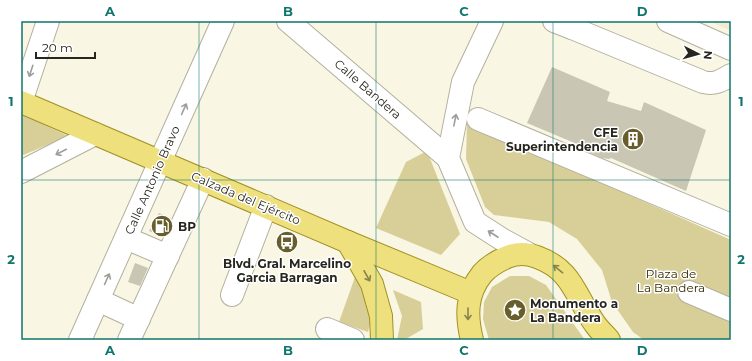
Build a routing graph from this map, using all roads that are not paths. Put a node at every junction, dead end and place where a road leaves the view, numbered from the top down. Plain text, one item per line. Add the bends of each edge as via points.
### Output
1 (48, 21) edge
2 (223, 21) edge
3 (288, 21) edge
4 (492, 21) edge
5 (668, 21) edge
6 (567, 23) edge
7 (731, 49) edge
8 (731, 75) edge
9 (21, 102) edge
10 (478, 119) dead end
11 (95, 134) junction
12 (448, 158) junction
13 (160, 161) junction
14 (21, 172) edge
15 (203, 179) junction
16 (266, 206) junction
17 (731, 225) edge
18 (126, 238) junction
19 (348, 242) junction
20 (527, 253) junction
21 (168, 256) junction
22 (688, 292) dead end
23 (471, 293) junction
24 (232, 295) dead end
25 (98, 300) junction
26 (731, 310) edge
27 (139, 319) junction
28 (327, 329) dead end
29 (80, 340) edge
30 (129, 340) edge
31 (353, 340) edge
32 (382, 340) edge
33 (472, 340) edge
34 (610, 340) edge

1 -> 9 street
13 -> 2 street, Calle Antonio Bravo
3 - 12 street, Calle Bandera
12 -> 4 street via 463,82
5 - 7 street
6 - 8 street via 709,84
9 - 11 main road, Calzada del Ejército
10 - 17 street
11 - 13 main road, Calzada del Ejército
11 -> 14 street
20 -> 12 street via 475,222
13 - 15 main road, Calzada del Ejército
13 - 18 street, Calle Antonio Bravo
15 - 16 main road, Calzada del Ejército
15 - 21 street
16 - 19 main road, Calzada del Ejército
16 - 24 street
18 - 21 street
25 -> 18 street, Calle Antonio Bravo
19 - 23 main road, Calzada del Ejército
19 -> 32 main road via 372,284 381,316
20 - 23 main road via 515,254 494,264 476,282
34 -> 20 main road via 595,324 571,282 560,270 546,260
21 - 27 street
22 - 26 street
23 -> 33 main road via 468,325
25 - 27 street
25 - 29 street, Calle Antonio Bravo
27 - 30 street
28 - 31 street

